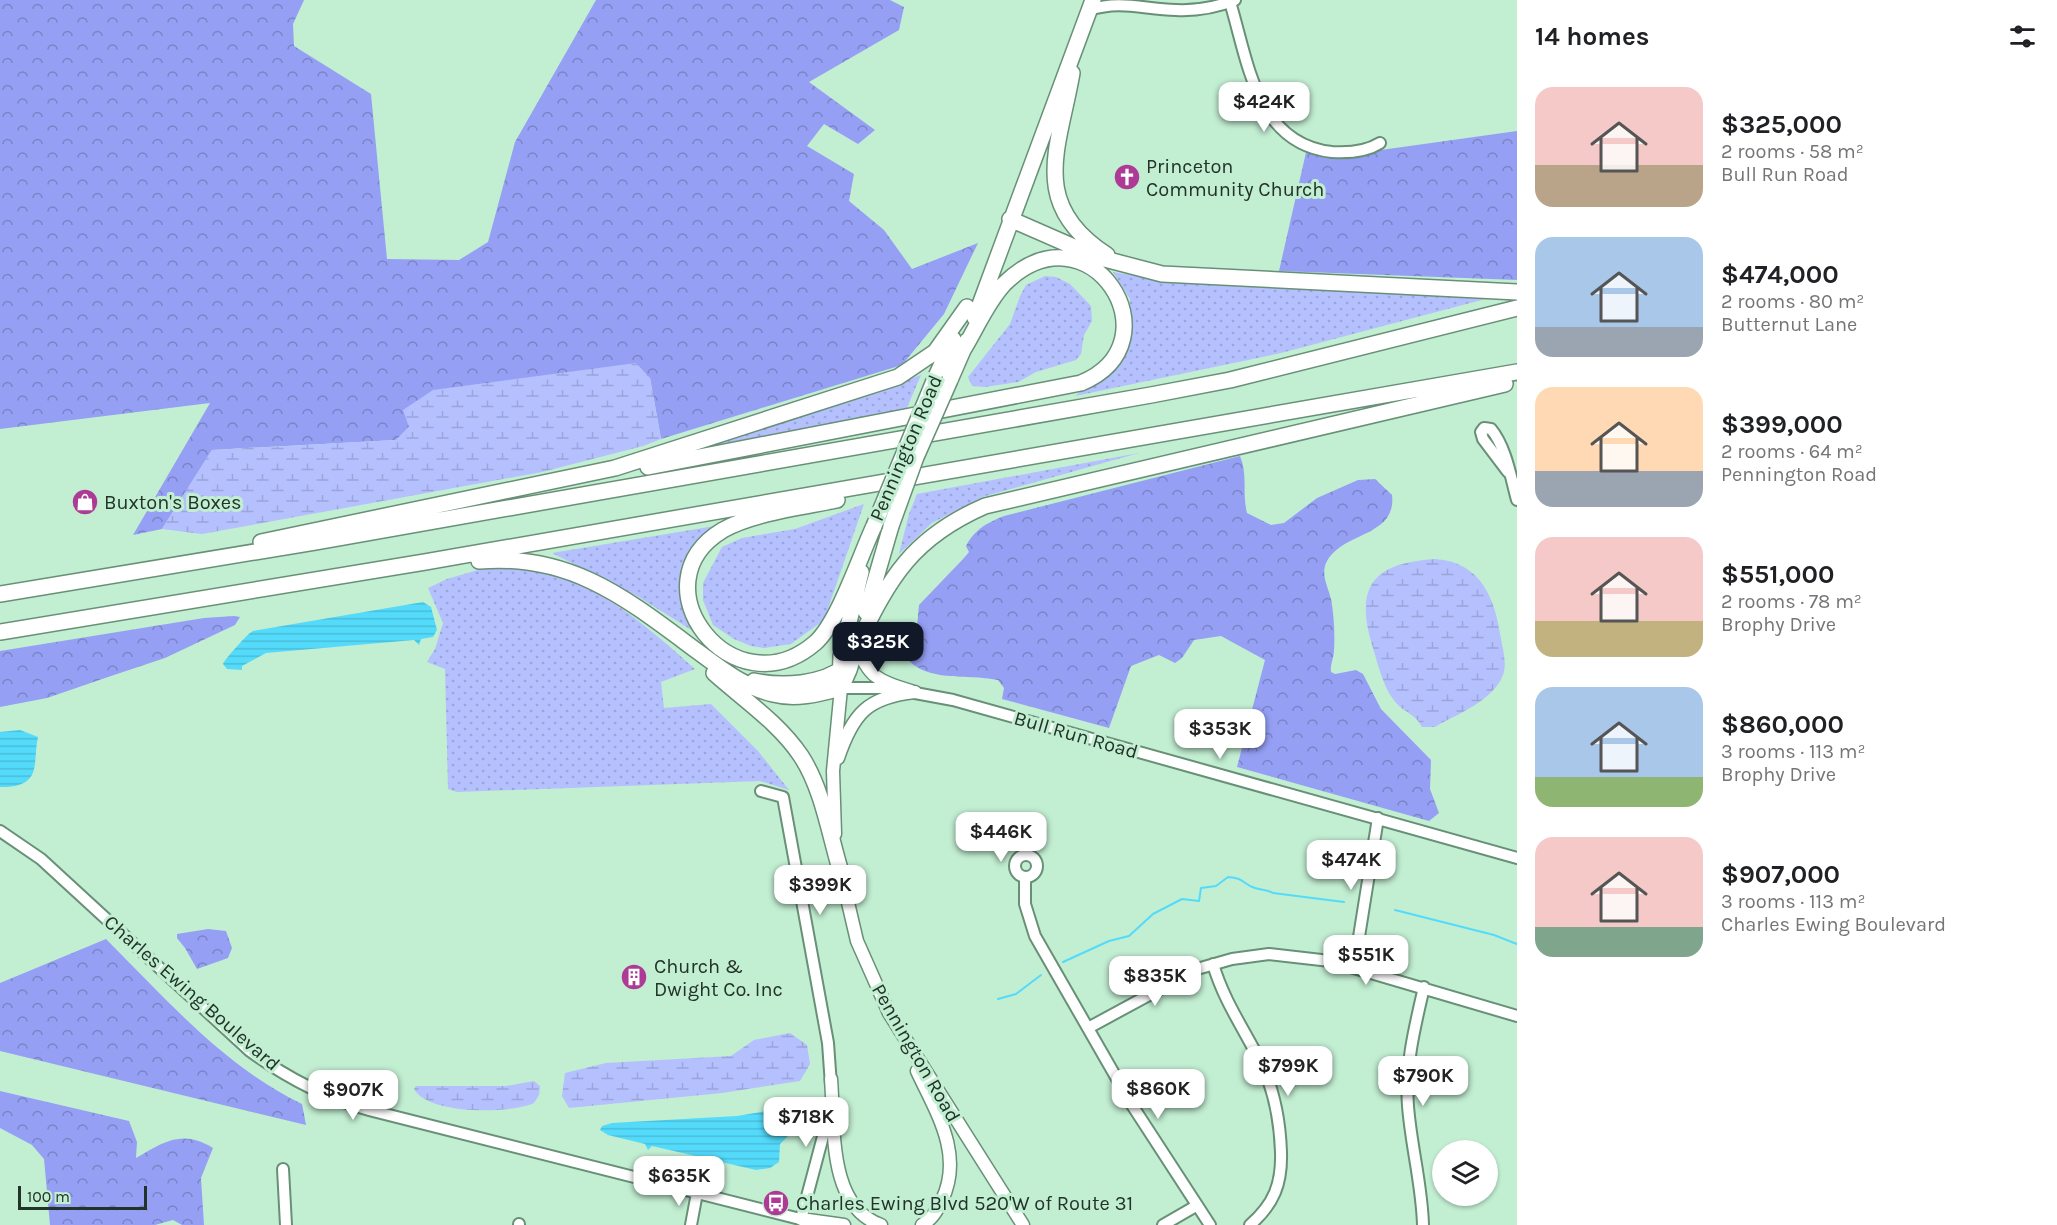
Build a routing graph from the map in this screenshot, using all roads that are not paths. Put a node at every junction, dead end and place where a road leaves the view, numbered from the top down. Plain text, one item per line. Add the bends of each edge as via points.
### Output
1 (1233, 1) edge
2 (1136, 2) edge
3 (1091, 5) edge
4 (1079, 37) junction
5 (1380, 143) dead end
6 (1010, 219) junction
7 (1146, 271) junction
8 (1517, 292) edge
9 (967, 307) junction
10 (1517, 308) edge
11 (963, 351) junction
12 (1517, 372) edge
13 (1517, 381) edge
14 (1008, 460) junction
15 (1508, 472) dead end
16 (557, 482) junction
17 (1517, 500) edge
18 (874, 526) junction
19 (425, 562) junction
20 (107, 577) junction
21 (0, 594) edge
22 (658, 622) junction
23 (0, 632) edge
24 (855, 652) junction
25 (839, 671) junction
26 (731, 675) junction
27 (841, 688) junction
28 (915, 692) junction
29 (833, 771) junction
30 (761, 791) dead end
31 (1378, 819) junction
32 (0, 831) edge
33 (1517, 858) edge
34 (840, 869) junction
35 (1025, 877) dead end
36 (1213, 964) junction
37 (1354, 968) junction
38 (1424, 987) junction
39 (889, 1013) junction
40 (1517, 1016) edge
41 (1088, 1028) junction
42 (831, 1079) junction
43 (283, 1169) dead end
44 (697, 1193) junction
45 (1196, 1206) junction
46 (801, 1219) junction
47 (927, 1223) edge
48 (286, 1225) edge
49 (691, 1225) edge
50 (823, 1225) edge
51 (844, 1225) edge
52 (881, 1225) edge
53 (916, 1225) edge
54 (1023, 1225) edge
55 (1163, 1225) edge
56 (1210, 1225) edge
57 (1250, 1225) edge
58 (1423, 1225) edge

1 - 2 street via 1184,10
1 - 5 street via 1260,101 1272,122 1316,149 1370,150
2 - 3 street
3 - 4 highway, Pennington Road
4 - 6 highway, Pennington Road
4 - 7 highway via 1054,168 1056,194 1065,215 1085,239 1111,258
6 - 7 highway via 1097,257
6 - 9 highway, Pennington Road
6 - 11 highway, Pennington Road
7 - 8 highway
9 - 16 highway via 935,352 898,376 675,450
9 - 18 highway, Pennington Road, bridge
10 - 20 highway via 1208,384
11 - 16 highway via 1000,288 1041,262 1065,258 1089,265 1105,277 1121,301 1124,330 1116,352 1099,373 1081,382
11 - 24 highway, Pennington Road, bridge via 916,457 891,526
12 - 14 highway
13 - 24 highway via 985,506 937,533 899,568 882,593
14 - 18 highway via 755,519 723,530 701,550 689,579 690,608 700,631 723,652 749,661 775,661 803,651 817,641 832,621
14 - 19 highway
15 - 17 street
16 - 20 highway via 330,526
18 - 25 highway, Pennington Road
19 - 22 highway via 511,560 551,565 603,586
19 - 23 highway
20 - 21 highway
22 - 26 highway
22 - 34 highway via 796,750 816,788
24 - 25 highway
24 - 27 highway, Pennington Road
24 - 28 main road via 882,682
25 - 26 highway via 782,684
25 - 27 highway, Pennington Road
26 - 27 highway via 781,696 816,695
27 - 28 street, Bull Run Road
27 - 29 main road, Pennington Road
28 - 29 main road via 883,697 862,712 849,729
28 - 31 street, Bull Run Road
29 - 34 main road, Pennington Road
30 - 42 street via 783,797 828,1043
31 - 33 street, Bull Run Road
31 - 37 street
32 - 44 street, Charles Ewing Boulevard via 41,859 250,1051 298,1083 369,1110
34 - 39 main road, Pennington Road via 857,941
35 - 41 street via 1024,897 1032,929
36 - 37 street via 1251,956 1292,955
36 - 41 street via 1180,977
36 - 57 street via 1228,1005 1264,1069 1278,1114 1278,1188 1268,1208
37 - 38 street
38 - 40 street
38 - 58 street via 1408,1080
39 - 47 main road via 948,1139 951,1173 939,1208
39 - 54 main road, Pennington Road
41 - 45 street
42 - 46 street via 829,1117
42 - 52 main road via 842,1188 855,1209
43 - 48 street
44 - 46 street, Charles Ewing Boulevard
44 - 49 street
45 - 55 street
45 - 56 street
46 - 50 street, Charles Ewing Boulevard
46 - 51 main road
47 - 53 main road

